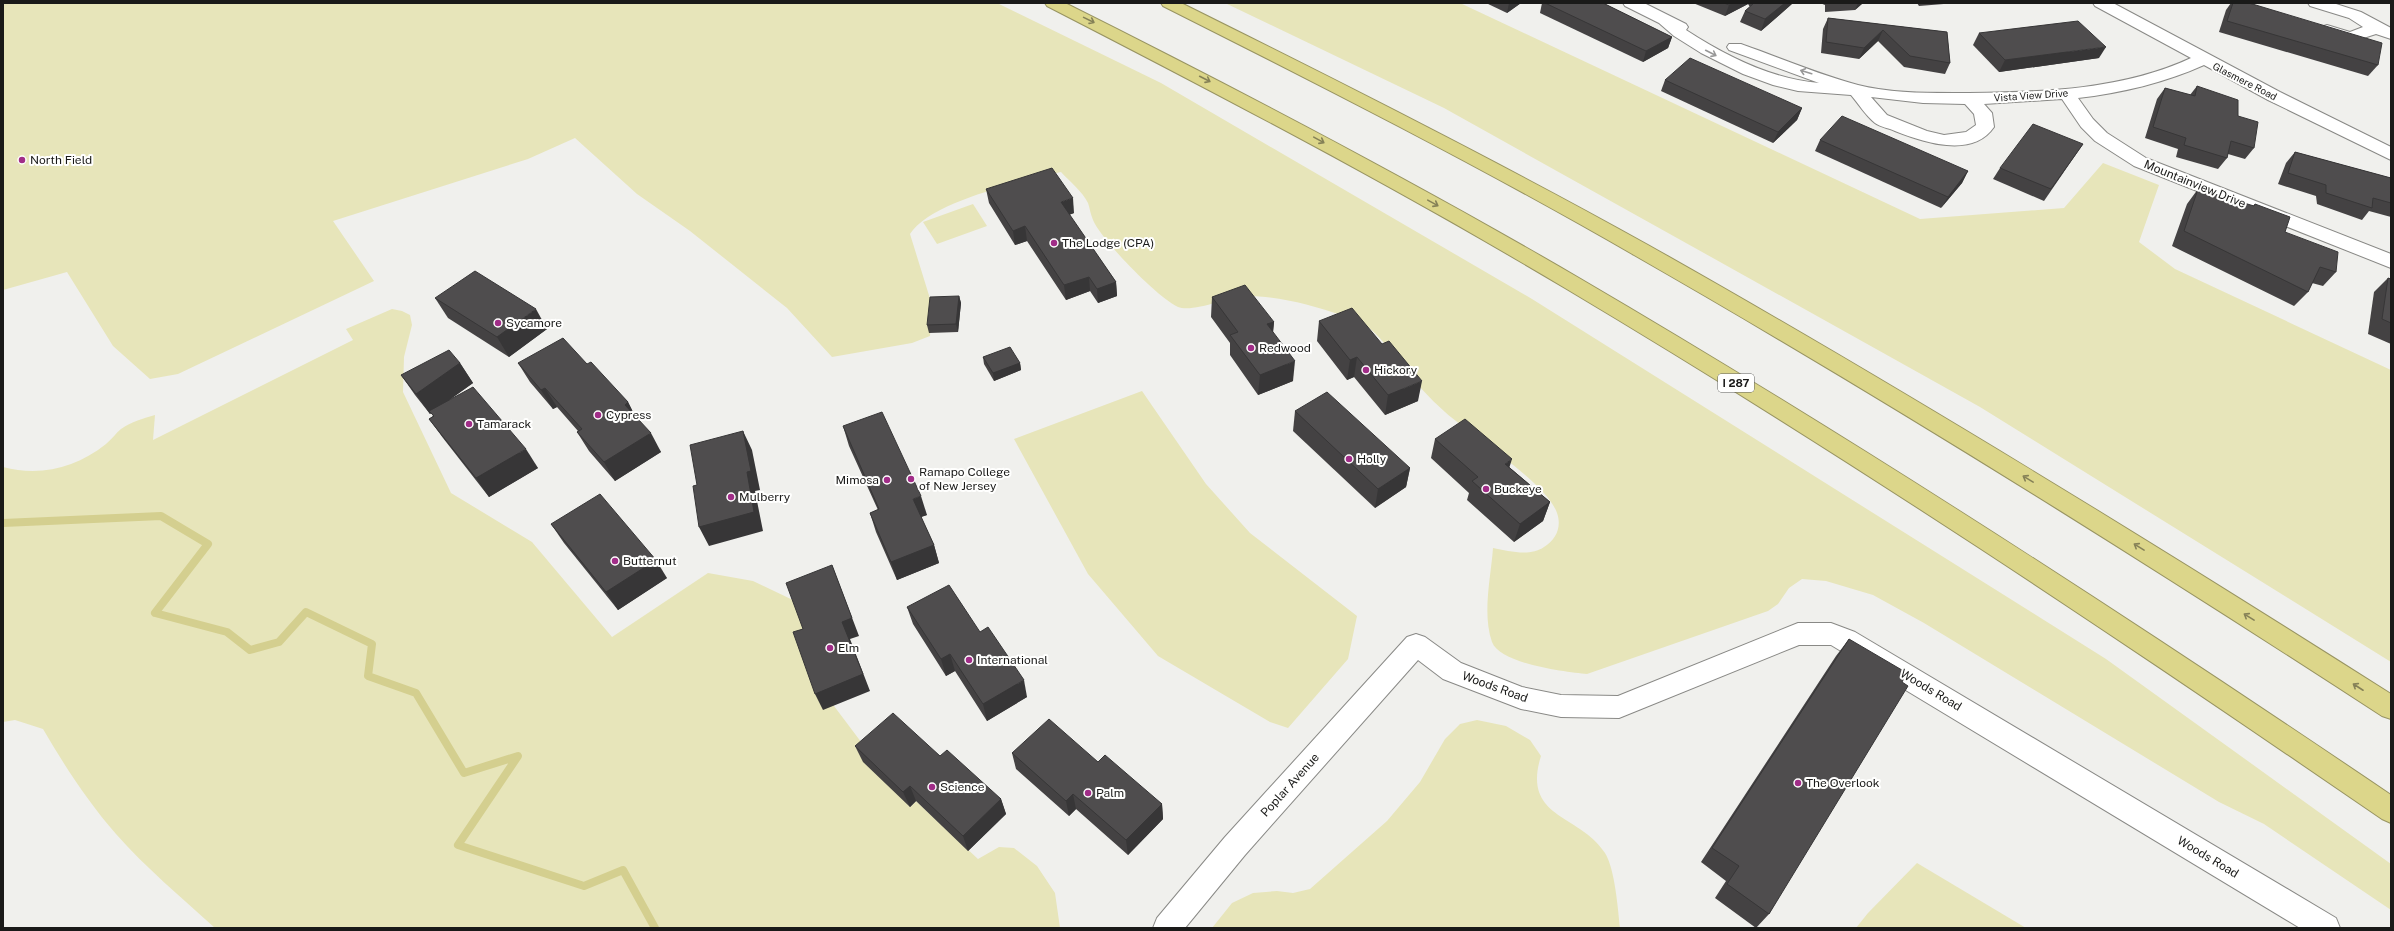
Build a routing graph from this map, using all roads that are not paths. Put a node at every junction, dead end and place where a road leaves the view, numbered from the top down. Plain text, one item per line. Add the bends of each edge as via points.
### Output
1 (1054, 3) edge
2 (1169, 3) edge
3 (1631, 3) edge
4 (2101, 3) edge
5 (2316, 3) edge
6 (2314, 26) edge
7 (2376, 28) junction
8 (2391, 34) edge
9 (2203, 59) junction
10 (1856, 90) junction
11 (2066, 92) junction
12 (1968, 98) junction
13 (2391, 154) edge
14 (2391, 261) edge
15 (1416, 645) joint
16 (2391, 708) edge
17 (2391, 810) edge
18 (1167, 928) edge
19 (2326, 928) edge

1 -> 17 highway, I 287 via 1293,125 1463,220 1650,330 1998,548
16 -> 2 highway via 2041,487 1714,292 1426,133
3 - 10 street, Vista View Drive via 1668,23 1712,54 1780,81 1828,90
4 - 9 street, Glasmere Road
5 - 7 street via 2355,15
6 - 7 street via 2351,37
7 - 8 street
9 - 11 street, Vista View Drive via 2164,75 2130,84
9 - 13 street, Glasmere Road
10 - 12 street, Vista View Drive via 1931,98
10 - 12 street via 1881,119 1944,141 1971,137 1985,126 1983,113
11 - 12 street, Vista View Drive
11 - 14 street, Mountainview Drive via 2100,137 2140,162
15 - 18 street, Poplar Avenue via 1245,834
15 - 19 street, Woods Road via 1452,671 1521,698 1561,706 1619,707 1798,634 1831,634 1846,639

